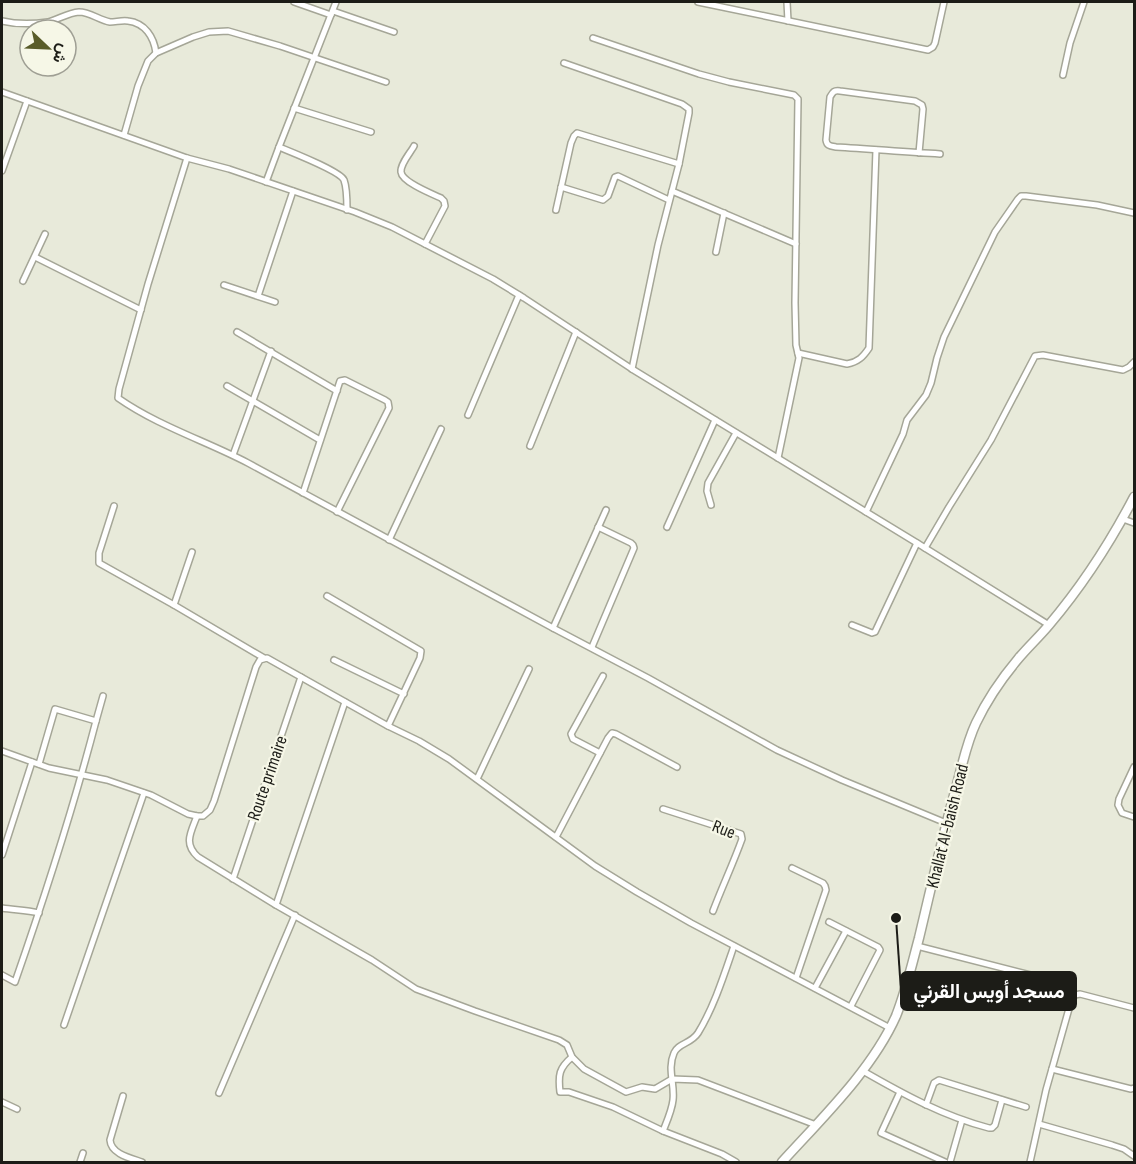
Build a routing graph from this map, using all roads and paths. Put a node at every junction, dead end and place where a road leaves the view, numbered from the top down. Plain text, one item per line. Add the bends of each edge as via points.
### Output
1 (294, 2) edge
2 (336, 2) edge
3 (698, 2) edge
4 (787, 2) edge
5 (943, 2) edge
6 (1084, 2) edge
7 (332, 13) junction
8 (2, 21) edge
9 (788, 21) junction
10 (394, 32) dead end
11 (593, 38) dead end
12 (156, 53) junction
13 (314, 58) junction
14 (564, 63) dead end
15 (1063, 75) dead end
16 (386, 82) dead end
17 (2, 92) edge
18 (27, 101) junction
19 (294, 108) junction
20 (371, 132) dead end
21 (124, 135) junction
22 (2, 144) edge
23 (10, 146) junction
24 (414, 146) dead end
25 (279, 147) junction
26 (876, 150) junction
27 (919, 153) junction
28 (940, 154) dead end
29 (187, 159) junction
30 (679, 164) junction
31 (2, 171) edge
32 (266, 182) junction
33 (561, 187) junction
34 (293, 191) junction
35 (672, 191) junction
36 (669, 200) junction
37 (347, 210) junction
38 (556, 210) dead end
39 (724, 213) junction
40 (1134, 213) edge
41 (45, 234) dead end
42 (425, 244) junction
43 (796, 244) junction
44 (716, 252) dead end
45 (34, 256) junction
46 (22, 281) dead end
47 (224, 285) dead end
48 (519, 295) junction
49 (258, 296) junction
50 (275, 302) dead end
51 (141, 310) junction
52 (237, 332) dead end
53 (576, 332) junction
54 (271, 351) junction
55 (798, 353) junction
56 (1134, 362) edge
57 (632, 369) junction
58 (227, 386) dead end
59 (337, 391) junction
60 (253, 400) junction
61 (468, 415) dead end
62 (715, 420) junction
63 (441, 429) dead end
64 (736, 433) junction
65 (320, 440) junction
66 (530, 446) dead end
67 (233, 455) junction
68 (778, 458) junction
69 (303, 493) junction
70 (1134, 497) edge
71 (711, 505) dead end
72 (114, 506) dead end
73 (606, 510) dead end
74 (337, 512) junction
75 (866, 512) junction
76 (1123, 519) junction
77 (1134, 523) edge
78 (598, 527) junction
79 (668, 527) dead end
80 (389, 540) junction
81 (917, 543) junction
82 (925, 548) junction
83 (192, 552) dead end
84 (327, 596) dead end
85 (174, 605) junction
86 (852, 625) dead end
87 (1049, 625) junction
88 (553, 628) junction
89 (592, 647) junction
90 (264, 658) junction
91 (334, 660) dead end
92 (529, 669) dead end
93 (603, 676) dead end
94 (302, 677) junction
95 (404, 694) junction
96 (103, 696) dead end
97 (345, 702) junction
98 (96, 721) junction
99 (388, 726) junction
100 (2, 751) edge
101 (600, 753) junction
102 (32, 762) junction
103 (39, 764) junction
104 (677, 767) dead end
105 (1134, 767) edge
106 (82, 775) junction
107 (477, 779) junction
108 (144, 792) junction
109 (663, 808) dead end
110 (197, 816) junction
111 (1134, 817) edge
112 (946, 823) junction
113 (556, 837) junction
114 (2, 855) edge
115 (792, 868) dead end
116 (233, 879) junction
117 (276, 905) junction
118 (2, 908) edge
119 (713, 911) dead end
120 (39, 913) junction
121 (295, 915) junction
122 (829, 922) dead end
123 (846, 931) junction
124 (734, 946) junction
125 (917, 946) junction
126 (2, 975) edge
127 (796, 978) junction
128 (1050, 980) dead end
129 (815, 988) junction
130 (850, 1006) junction
131 (1134, 1008) edge
132 (64, 1025) dead end
133 (890, 1028) junction
134 (572, 1057) junction
135 (1052, 1068) junction
136 (862, 1071) junction
137 (672, 1079) junction
138 (1134, 1088) edge
139 (900, 1092) junction
140 (219, 1093) dead end
141 (123, 1096) dead end
142 (1002, 1100) junction
143 (2, 1102) edge
144 (926, 1105) junction
145 (1026, 1107) dead end
146 (17, 1109) dead end
147 (962, 1120) junction
148 (1039, 1124) junction
149 (816, 1125) junction
150 (663, 1131) junction
151 (83, 1153) dead end
152 (1134, 1156) edge
153 (80, 1162) edge
154 (142, 1162) edge
155 (736, 1162) edge
156 (782, 1162) edge
157 (945, 1162) edge
158 (950, 1162) edge
159 (1030, 1162) edge

1 - 7 street
2 - 7 street
3 - 9 street
4 - 9 street
5 - 9 street via 935,43 928,50
6 - 15 street
7 - 10 street
7 - 13 street
8 - 12 street via 48,21 78,12 108,21 126,20 138,23 148,32 155,41
11 - 43 street via 699,74 797,96
12 - 13 street via 193,37 228,31
12 - 21 street via 144,70
13 - 16 street
13 - 19 street
14 - 30 street via 686,106 689,113
17 - 18 street
18 - 21 street
18 - 23 street
19 - 20 street
19 - 25 street
21 - 29 street
22 - 23 street
23 - 31 street
24 - 42 street via 402,175 441,198 445,206
25 - 32 street
25 - 37 street via 337,173 344,180
26 - 27 street
26 - 27 street via 827,144 833,92 920,103 923,109
26 - 55 street via 869,348 859,360 847,364
27 - 28 street
29 - 32 street
29 - 51 street
30 - 33 street via 577,133
30 - 35 street
32 - 34 street
33 - 36 street via 603,200 618,176
33 - 38 street
34 - 37 street
34 - 49 street
35 - 36 street
35 - 39 street
36 - 57 street
37 - 42 street
39 - 43 street
39 - 44 street
40 - 75 street via 1026,196 1018,199 995,232 944,337 926,395 907,420
41 - 45 street
42 - 48 street
43 - 55 street
45 - 46 street
45 - 51 street
47 - 49 street
48 - 53 street
48 - 61 street
49 - 50 street
51 - 67 street via 117,397
52 - 54 street
53 - 57 street
53 - 66 street
54 - 59 street
54 - 60 street
55 - 68 street
56 - 82 street via 1123,370 1035,356 996,432
57 - 62 street
58 - 60 street
59 - 65 street
59 - 74 street via 340,381 345,380 389,405
60 - 65 street
60 - 67 street
62 - 64 street
62 - 79 street
63 - 80 street
64 - 68 street
64 - 71 street via 708,483
65 - 69 street
67 - 69 street
68 - 75 street
69 - 74 street
70 - 76 street, Khallat Al-baish Road
72 - 85 street via 99,563
73 - 78 street
74 - 80 street
75 - 81 street
76 - 77 street
76 - 87 street, Khallat Al-baish Road
78 - 88 street
78 - 89 street via 634,548
80 - 88 street
81 - 82 street
81 - 86 street via 875,632
82 - 87 street
83 - 85 street
84 - 95 street via 422,651
85 - 90 street
87 - 112 street, Khallat Al-baish Road via 1018,659 976,723
88 - 89 street
89 - 112 street via 777,750
90 - 94 street
90 - 110 street via 256,667 214,801 210,810
91 - 95 street
92 - 107 street
93 - 101 street via 571,734 573,739
94 - 97 street
94 - 116 street, Route primaire
95 - 99 street
96 - 98 street
97 - 99 street
97 - 117 street
98 - 103 street via 55,709
98 - 106 street
99 - 107 street via 435,750
100 - 102 street
101 - 104 street via 612,733
101 - 113 street
102 - 103 street
102 - 114 street
103 - 106 street
105 - 111 street via 1118,804 1122,813
106 - 108 street
106 - 120 street
107 - 113 street
108 - 110 street
108 - 132 street
109 - 119 street, Rue via 742,836
110 - 116 street via 191,831 191,850
112 - 125 street, Khallat Al-baish Road
113 - 124 street via 629,887
115 - 127 street via 823,884 826,890
116 - 117 street
117 - 121 street
118 - 120 street
120 - 126 street via 15,982
121 - 134 street via 416,989 559,1040 567,1045
121 - 140 street
122 - 123 street
123 - 129 street
123 - 130 street via 880,950
124 - 127 street
124 - 137 street via 698,1033 673,1054
125 - 128 street
125 - 133 street, Khallat Al-baish Road
127 - 129 street
129 - 130 street
130 - 133 street
131 - 135 street via 1075,995
133 - 136 street, Khallat Al-baish Road
134 - 137 street via 584,1069 626,1092 642,1087 655,1089
134 - 150 street via 563,1065 560,1092 613,1107
135 - 138 street
135 - 148 street
136 - 139 street
136 - 149 street, Khallat Al-baish Road
137 - 149 street via 698,1080
137 - 150 street via 674,1098
139 - 144 street
139 - 157 street via 881,1134
141 - 154 street via 110,1146
142 - 144 street via 939,1080 934,1083
142 - 145 street
142 - 147 street via 992,1128
143 - 146 street
144 - 147 street
147 - 158 street
148 - 152 street via 1124,1149
148 - 159 street
149 - 156 street, Khallat Al-baish Road
150 - 155 street
151 - 153 street

